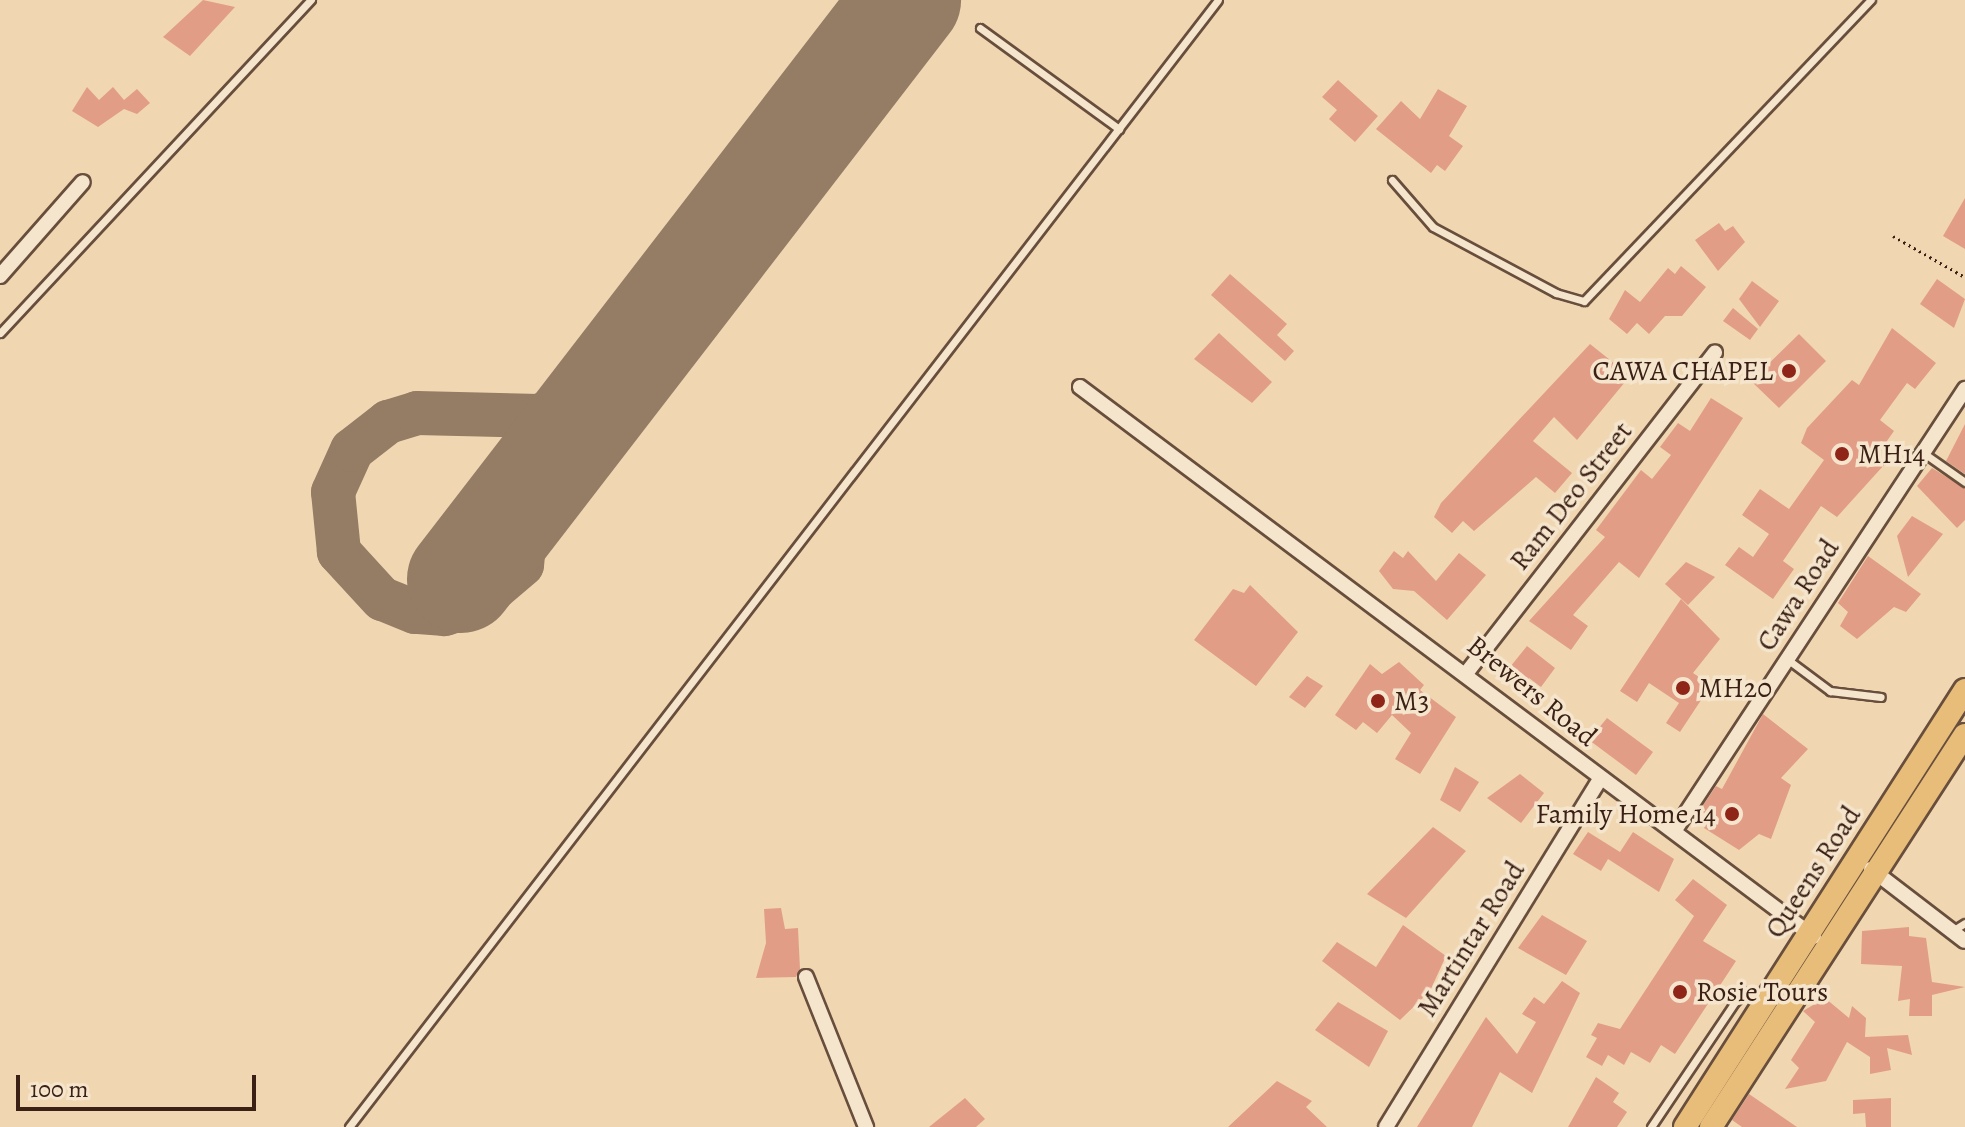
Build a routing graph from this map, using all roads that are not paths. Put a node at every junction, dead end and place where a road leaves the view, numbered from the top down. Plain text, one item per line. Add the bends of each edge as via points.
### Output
1 (311, 0) edge
2 (1218, 0) edge
3 (1871, 0) edge
4 (980, 28) dead end
5 (1119, 129) junction
6 (1392, 180) dead end
7 (83, 182) dead end
8 (0, 276) edge
9 (0, 333) edge
10 (1715, 352) dead end
11 (1080, 387) dead end
12 (1965, 389) edge
13 (1925, 454) junction
14 (1965, 482) edge
15 (1787, 659) junction
16 (1468, 671) junction
17 (1965, 690) edge
18 (1881, 697) dead end
19 (1965, 735) edge
20 (1600, 779) junction
21 (1675, 830) junction
22 (1857, 859) junction
23 (1876, 872) junction
24 (1959, 927) edge
25 (1818, 940) junction
26 (1965, 941) edge
27 (806, 977) dead end
28 (1771, 992) junction
29 (349, 1127) edge
30 (866, 1127) edge
31 (1386, 1127) edge
32 (1651, 1127) edge
33 (1685, 1127) edge
34 (1711, 1127) edge

1 - 9 lane
2 - 5 lane
3 - 6 lane via 1584,301 1556,293 1433,227
4 - 5 lane
5 - 29 lane
7 - 8 street
10 - 16 street, Ram Deo Street
11 - 16 street, Brewers Road
12 - 13 street, Cawa Road
13 - 14 lane
13 - 15 street, Cawa Road
15 - 18 lane via 1830,691
15 - 21 street, Cawa Road
16 - 20 street, Brewers Road
17 - 22 main road, Queens Road
19 - 23 main road, Queens Road
20 - 21 street, Brewers Road
20 - 31 street, Martintar Road
21 - 25 street, Brewers Road
22 - 23 street
22 - 25 main road, Queens Road
23 - 24 street
23 - 25 main road, Queens Road
24 - 26 street
25 - 28 main road, Queens Road
25 - 34 main road, Queens Road
27 - 30 street
28 - 32 lane via 1746,992 1735,1002
28 - 33 main road, Queens Road

